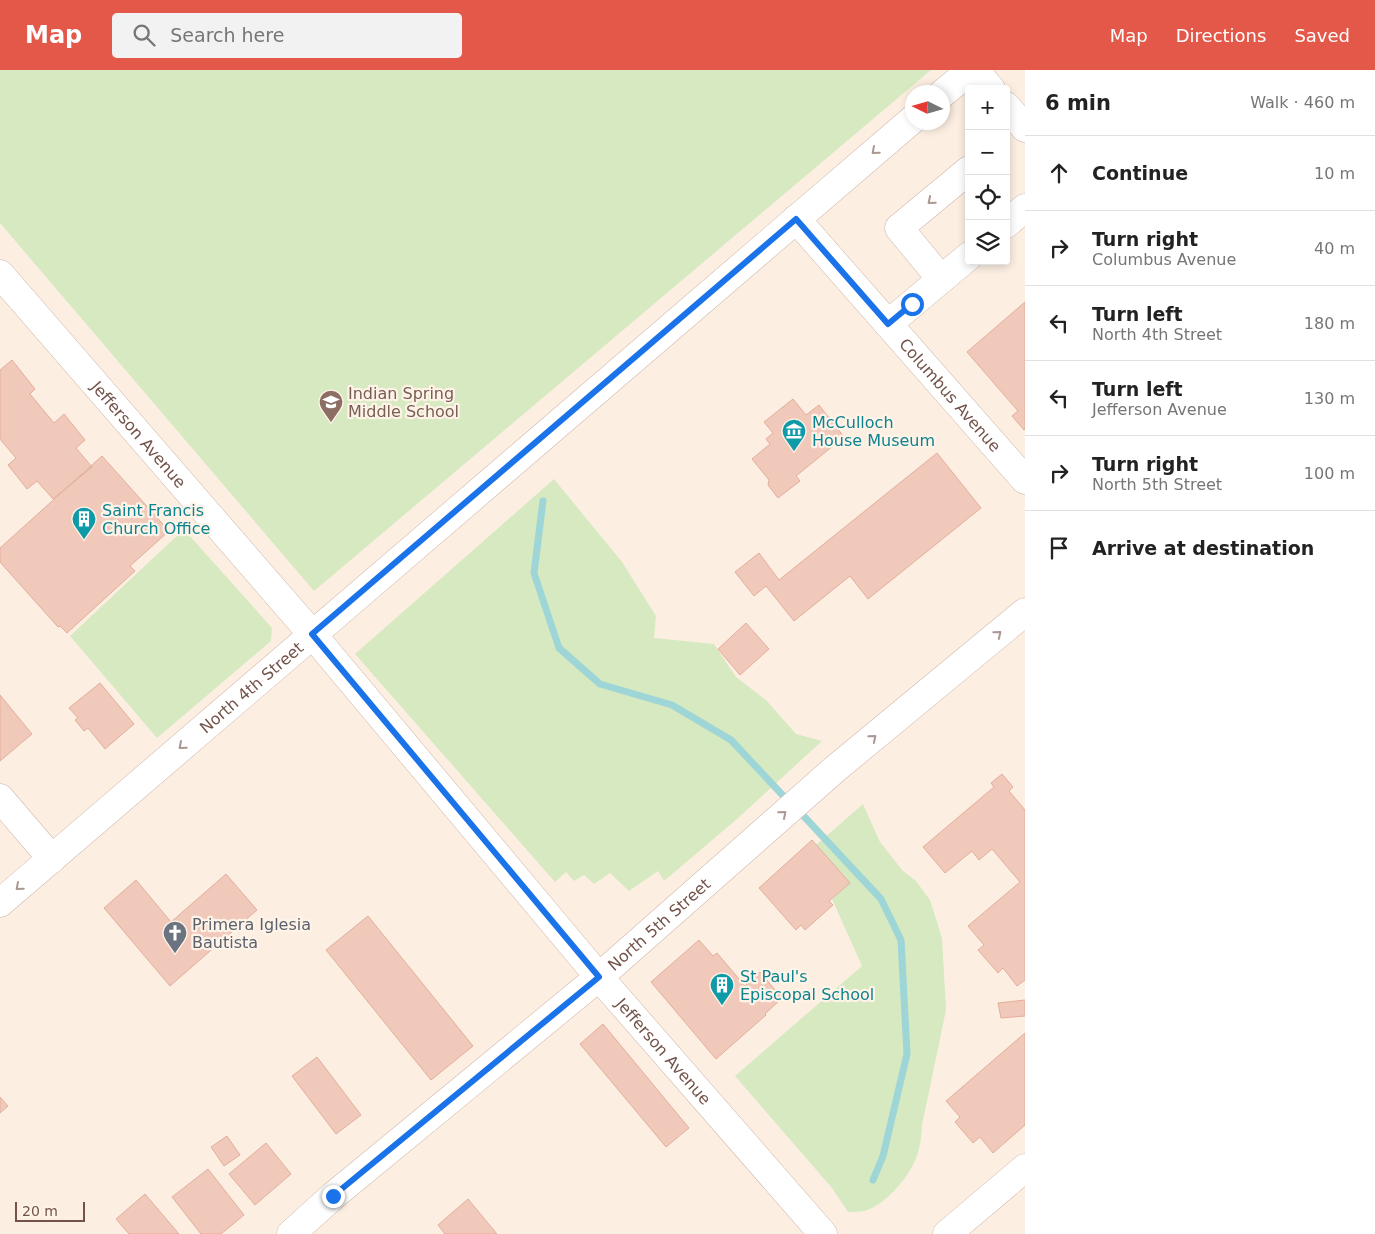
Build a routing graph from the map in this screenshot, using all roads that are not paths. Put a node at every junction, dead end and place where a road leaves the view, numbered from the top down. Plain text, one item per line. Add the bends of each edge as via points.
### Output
1 (970, 70) edge
2 (975, 70) edge
3 (988, 85) edge
4 (950, 87) edge
5 (905, 126) edge
6 (965, 173) edge
7 (1025, 208) edge
8 (796, 219) junction
9 (1010, 221) edge
10 (965, 259) edge
11 (0, 274) edge
12 (941, 279) junction
13 (888, 324) junction
14 (1025, 480) edge
15 (1025, 612) edge
16 (312, 634) junction
17 (0, 798) edge
18 (52, 858) junction
19 (0, 903) edge
20 (599, 977) junction
21 (1025, 1168) edge
22 (291, 1234) edge
23 (823, 1234) edge
24 (946, 1234) edge

1 - 4 street
2 - 3 street
5 -> 8 street, North 4th Street
6 -> 12 street via 900,228
7 - 9 street
8 - 13 street, Columbus Avenue
8 - 16 street, North 4th Street
10 - 12 street
11 - 16 street, Jefferson Avenue
12 - 13 street
13 - 14 street, Columbus Avenue
20 -> 15 street, North 5th Street via 835,769
16 -> 18 street, North 4th Street
16 - 20 street, Jefferson Avenue
17 - 18 street
18 -> 19 street, North 4th Street
20 - 22 street, North 5th Street
20 - 23 street, Jefferson Avenue
21 - 24 street

